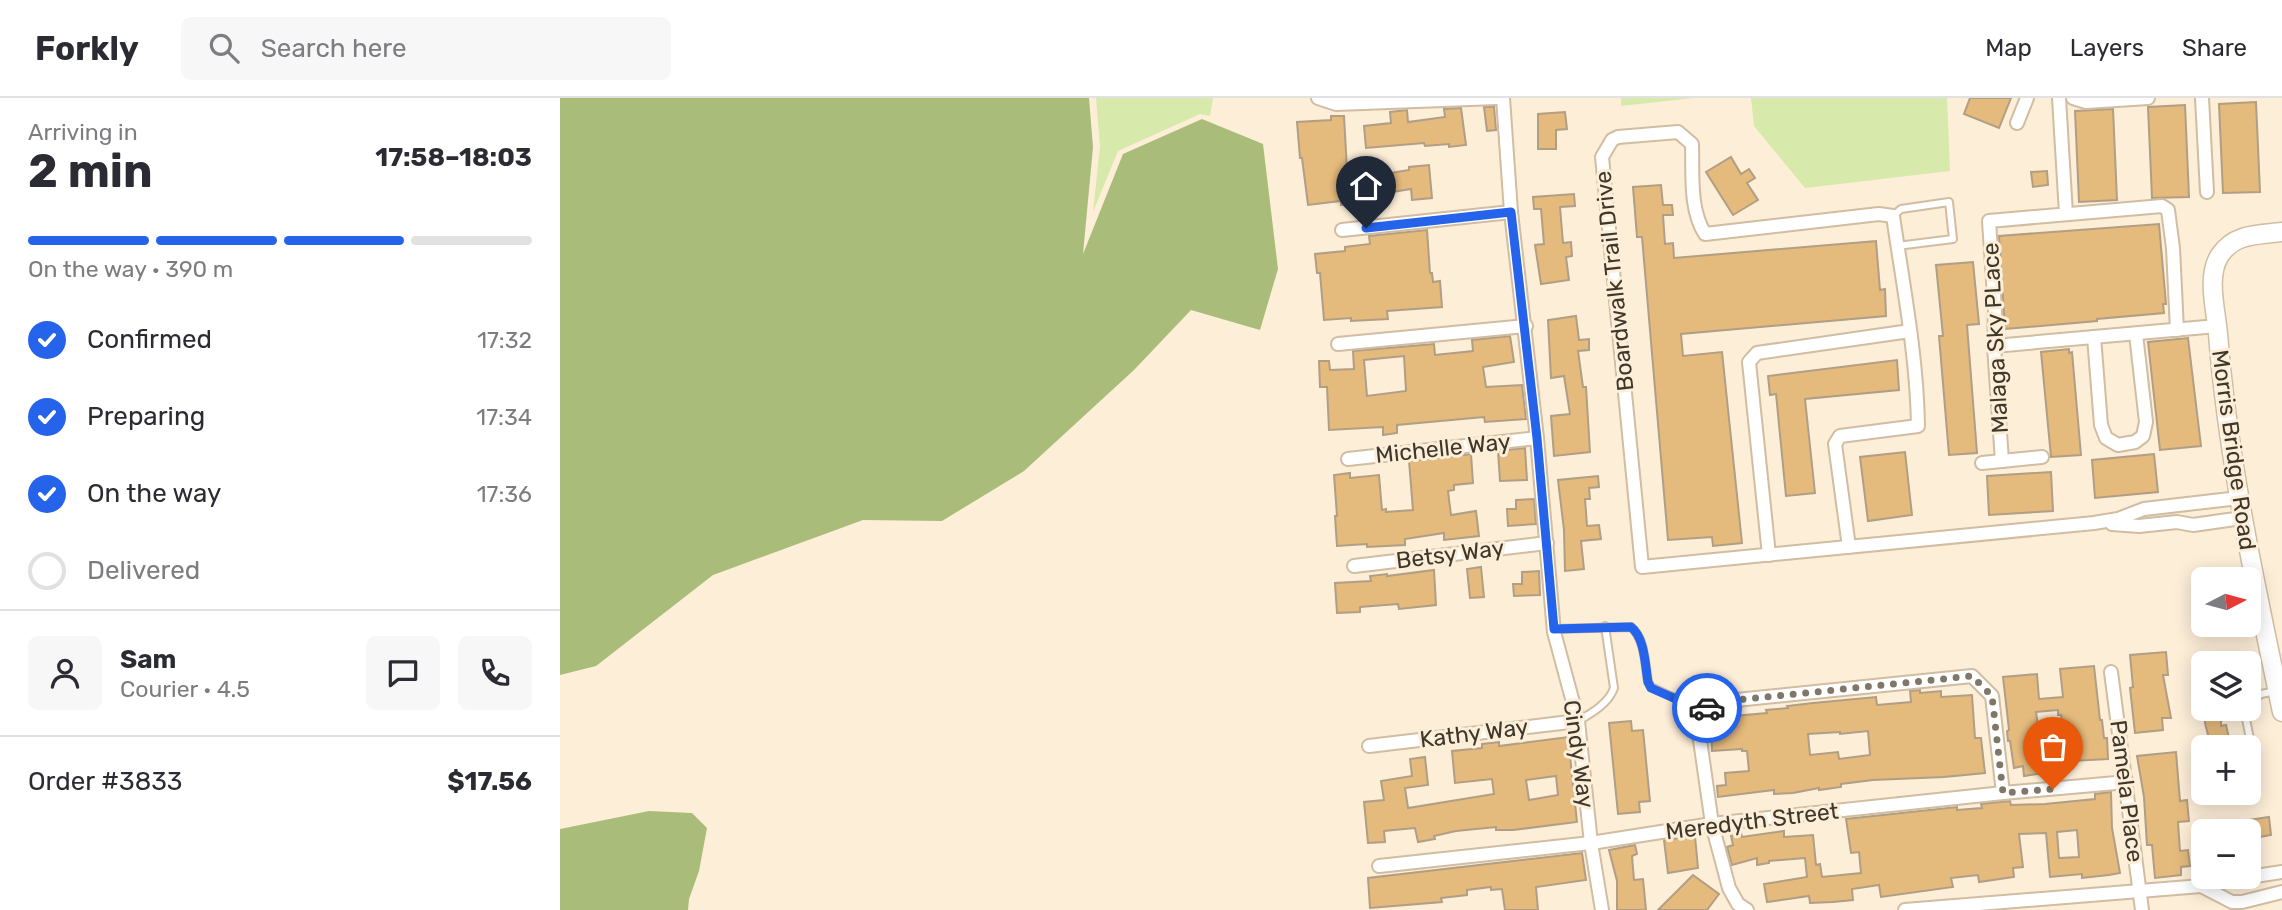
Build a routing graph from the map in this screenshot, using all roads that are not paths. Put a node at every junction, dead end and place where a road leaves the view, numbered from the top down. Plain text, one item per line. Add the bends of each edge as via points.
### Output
1 (1318, 98) edge
2 (1497, 98) edge
3 (1503, 98) edge
4 (2027, 98) edge
5 (2059, 98) edge
6 (2073, 98) edge
7 (2148, 98) edge
8 (2202, 98) edge
9 (2017, 123) dead end
10 (2207, 192) dead end
11 (1511, 212) junction
12 (2066, 214) junction
13 (1893, 216) junction
14 (1342, 230) dead end
15 (2282, 232) edge
16 (1897, 246) junction
17 (1526, 326) junction
18 (2217, 326) junction
19 (2177, 330) junction
20 (1910, 331) junction
21 (2136, 334) junction
22 (2094, 337) junction
23 (1338, 344) dead end
24 (1994, 346) junction
25 (1537, 438) junction
26 (2042, 457) dead end
27 (1348, 459) dead end
28 (2002, 461) junction
29 (1982, 463) dead end
30 (2239, 498) junction
31 (2242, 518) junction
32 (2094, 523) junction
33 (1547, 543) junction
34 (1849, 547) junction
35 (1769, 555) junction
36 (1354, 566) dead end
37 (1605, 626) junction
38 (1554, 629) junction
39 (2111, 672) dead end
40 (2278, 690) junction
41 (2261, 694) edge
42 (1703, 711) junction
43 (2282, 712) edge
44 (1578, 721) junction
45 (1370, 746) dead end
46 (2127, 782) junction
47 (2003, 793) junction
48 (1712, 824) junction
49 (1591, 844) junction
50 (1379, 866) dead end
51 (2282, 872) edge
52 (2261, 875) edge
53 (2191, 887) edge
54 (2207, 889) edge
55 (2140, 890) junction
56 (2282, 892) edge
57 (1739, 908) edge
58 (1602, 910) edge
59 (1905, 910) edge
60 (2142, 910) edge

1 - 2 street via 1336,104
3 - 11 street, Cindy Way
4 - 9 street
5 - 12 street
6 - 7 street via 2085,102
8 - 10 street
11 - 14 street
11 - 17 street, Cindy Way
12 - 19 street, Malaga Sky PLace via 2162,206 2168,210
12 - 24 street, Malaga Sky PLace via 1989,221
13 - 16 street
13 - 16 lane via 1901,209 1949,202 1953,239
13 - 35 street, Boardwalk Trail Drive via 1705,234 1694,200 1692,144 1685,137 1678,132 1618,137 1602,157 1642,567
15 - 18 street, Morris Bridge Road via 2242,236 2219,256 2213,275
16 - 20 street
17 - 23 street
17 - 25 street, Cindy Way
18 - 19 street
18 - 30 street, Morris Bridge Road
19 - 21 street
20 - 34 street via 1918,426 1840,436 1835,444
20 - 35 street via 1757,353 1749,362
21 - 22 street
21 - 22 street via 2146,422 2143,436 2118,446 2106,438 2101,425
22 - 24 street
24 - 28 street, Malaga Sky PLace
25 - 27 street, Michelle Way
25 - 33 street, Cindy Way
26 - 28 street
28 - 29 street
30 - 31 street, Morris Bridge Road
30 - 32 street, Boardwalk Trail Drive via 2144,509
31 - 32 street, Boardwalk Trail Drive via 2193,525
31 - 40 street, Morris Bridge Road
32 - 34 street, Boardwalk Trail Drive
33 - 36 street, Betsy Way
33 - 38 street, Cindy Way
34 - 35 street, Boardwalk Trail Drive
37 - 38 lane
37 - 42 lane via 1631,627 1637,632 1651,688
37 - 44 lane via 1614,688 1597,709
38 - 44 street, Cindy Way
39 - 46 street, Pamela Place
40 - 41 lane
40 - 43 street, Morris Bridge Road
42 - 47 street via 1717,702 1972,676 1992,696
42 - 48 street via 1698,726
44 - 45 street, Kathy Way
44 - 49 street, Cindy Way
46 - 47 street, Meredyth Street
46 - 55 street, Pamela Place
47 - 48 street, Meredyth Street
48 - 49 street, Meredyth Street
48 - 57 street
49 - 50 street, Meredyth Street
49 - 58 street, Cindy Way
51 - 52 street
53 - 55 street
54 - 56 street via 2232,902
55 - 59 street
55 - 60 street, Pamela Place

